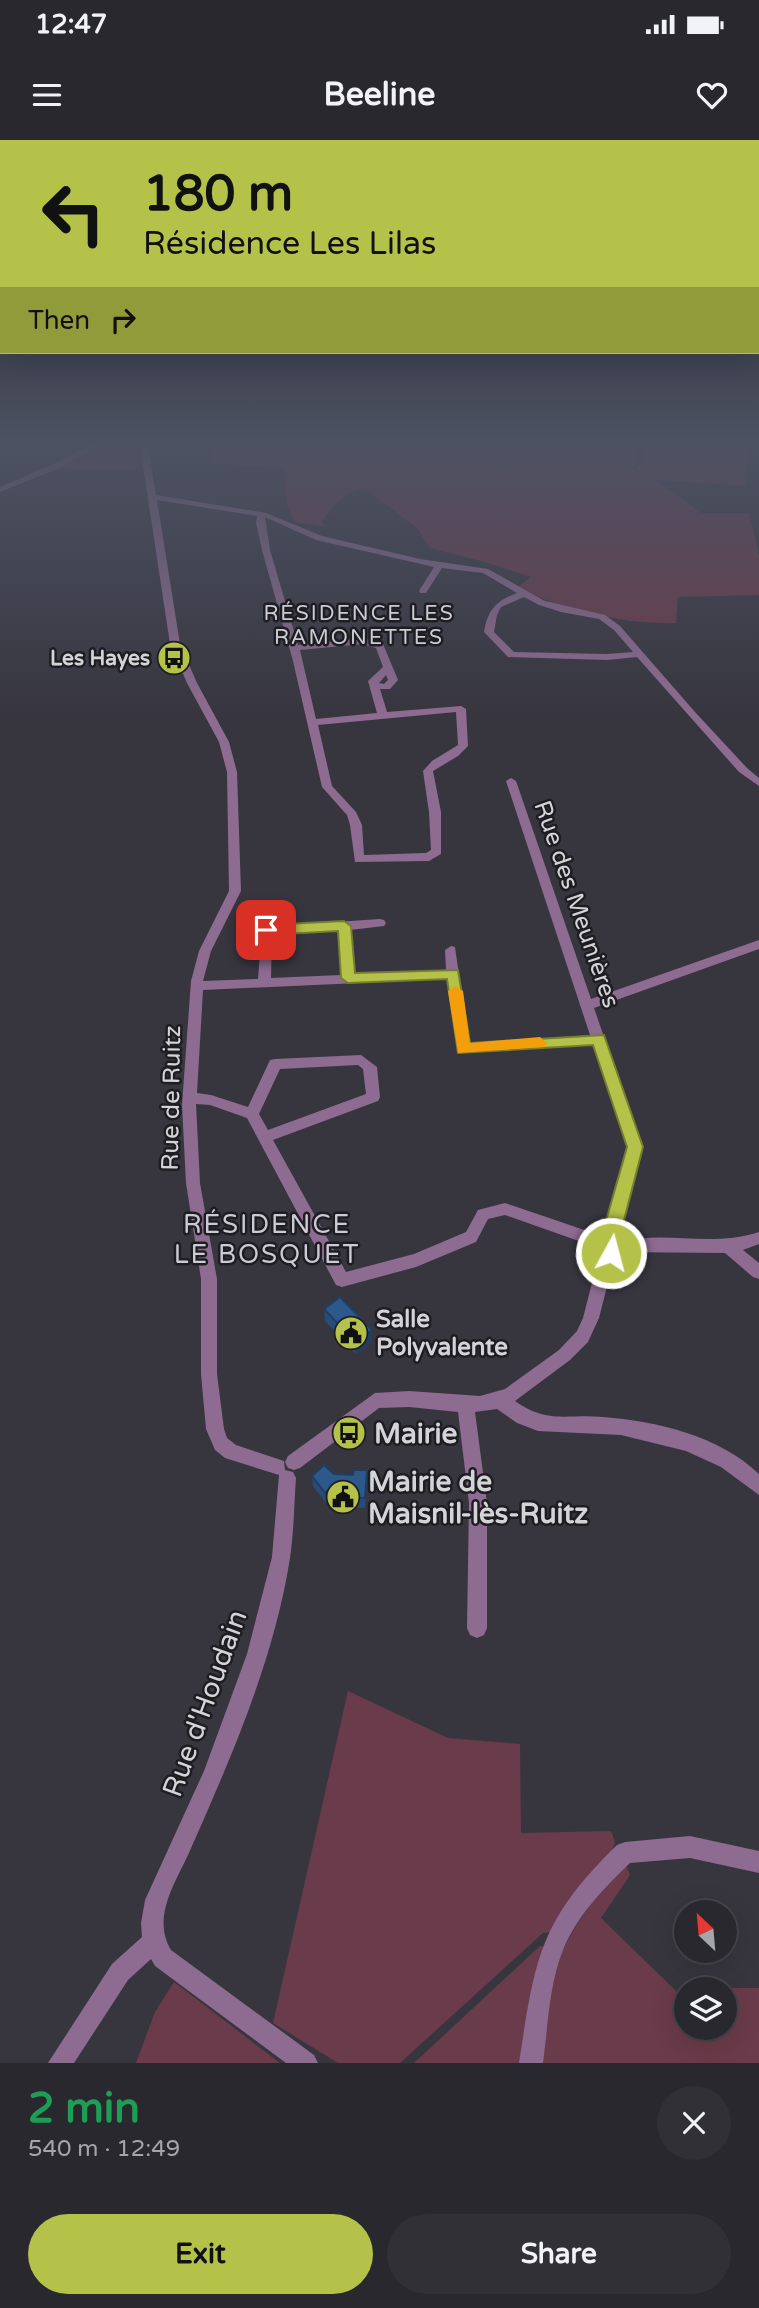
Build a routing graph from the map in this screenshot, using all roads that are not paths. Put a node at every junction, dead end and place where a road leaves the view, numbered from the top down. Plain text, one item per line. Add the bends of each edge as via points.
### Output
1 (158, 536) edge
2 (262, 536) edge
3 (314, 536) edge
4 (440, 564) junction
5 (423, 591) dead end
6 (525, 593) junction
7 (294, 648) junction
8 (640, 654) junction
9 (382, 714) junction
10 (313, 722) junction
11 (511, 781) dead end
12 (759, 783) edge
13 (380, 923) dead end
14 (344, 926) junction
15 (759, 944) edge
16 (451, 950) dead end
17 (453, 974) junction
18 (348, 978) junction
19 (264, 982) junction
20 (197, 986) junction
21 (588, 1005) junction
22 (599, 1039) junction
23 (190, 1098) junction
24 (252, 1114) junction
25 (265, 1138) junction
26 (759, 1238) edge
27 (615, 1247) junction
28 (729, 1247) junction
29 (759, 1272) edge
30 (500, 1401) junction
31 (465, 1404) junction
32 (286, 1469) junction
33 (759, 1486) edge
34 (477, 1628) dead end
35 (759, 1862) edge
36 (153, 1942) junction
37 (60, 2063) edge
38 (306, 2063) edge
39 (531, 2063) edge

1 - 20 street, Rue de Ruitz via 175,643 224,742 232,772 237,879 230,905 205,951
2 - 7 street
3 - 4 street
4 - 5 street
4 - 6 street via 485,571
6 - 8 street via 564,611 602,617
6 - 8 street via 493,608 488,618 489,632 511,655 548,653 604,659
7 - 9 street via 365,641 380,646 393,680 390,685 375,686
7 - 10 street
8 - 12 street
9 - 10 street
9 - 10 street via 461,709 463,746 428,771 437,851 429,857 359,859 356,825 327,787
11 - 21 street, Rue des Meunières
13 - 14 street
14 - 18 street
14 - 19 street via 266,930
15 - 21 street
16 - 17 street
17 - 18 street
17 - 22 street via 463,1049
18 - 19 street
19 - 20 street
20 - 23 street, Rue de Ruitz
21 - 22 street, Rue des Meunières
22 - 27 street, Rue des Meunières via 635,1147 613,1228
23 - 24 street
23 - 32 street, Rue de Ruitz via 193,1184 209,1279 209,1374 215,1429 220,1444 231,1452
24 - 25 street
24 - 25 street via 275,1065 361,1060 369,1067 373,1097
25 - 27 street via 342,1280 416,1260 471,1237 483,1214 505,1209
26 - 28 street
27 - 28 street
27 - 30 street via 580,1339
28 - 29 street
30 - 31 street
30 - 33 street via 538,1423 636,1428 677,1440 736,1464
31 - 32 street via 375,1401
31 - 34 street via 478,1503
32 - 36 street, Rue d'Houdain via 279,1567 261,1646 211,1782 156,1900
35 - 39 street via 690,1847 625,1853 578,1905 555,1942
36 - 37 street via 120,1972
36 - 38 street via 163,1958

